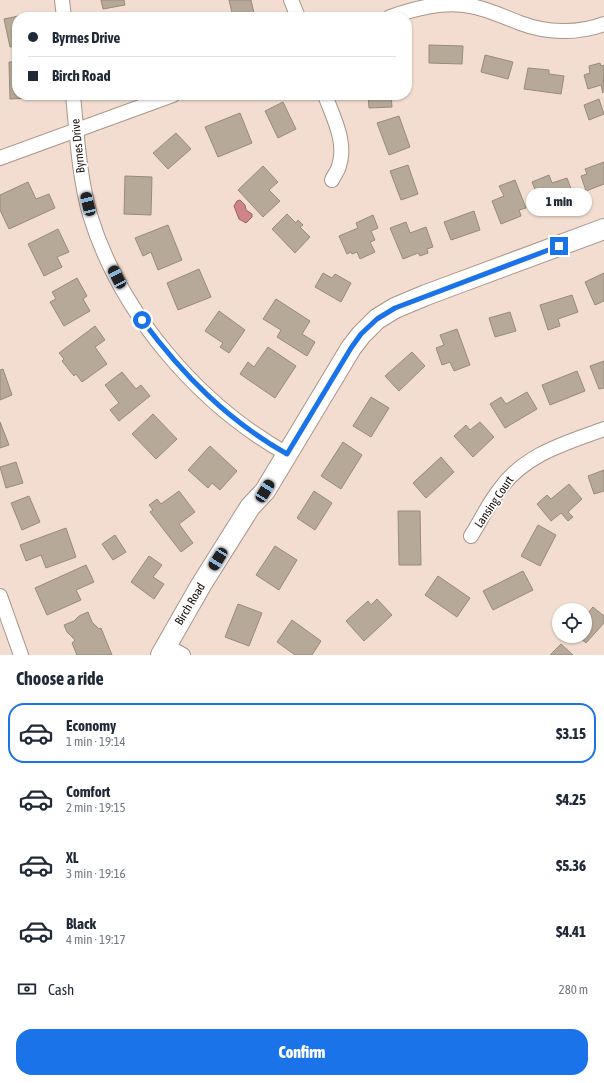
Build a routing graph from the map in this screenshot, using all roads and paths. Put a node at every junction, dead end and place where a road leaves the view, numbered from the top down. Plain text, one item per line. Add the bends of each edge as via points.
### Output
1 (62, 0) edge
2 (292, 0) edge
3 (470, 3) edge
4 (63, 12) edge
5 (296, 12) edge
6 (406, 12) edge
7 (604, 24) edge
8 (73, 100) edge
9 (159, 100) edge
10 (327, 100) edge
11 (76, 130) junction
12 (0, 158) edge
13 (332, 180) dead end
14 (604, 229) edge
15 (604, 429) edge
16 (287, 454) junction
17 (472, 536) dead end
18 (0, 596) edge
19 (170, 652) edge
20 (21, 655) edge

1 - 4 street
2 - 5 street
3 - 6 street via 426,6
3 - 7 street via 534,28 575,31
8 - 11 street, Byrnes Drive
9 - 11 street
10 - 13 street via 340,138 341,152 339,166
11 - 12 street
11 - 16 street, Byrnes Drive via 82,182 99,241 122,288 142,320 164,350 216,404
14 - 16 street, Birch Road via 426,295 377,319 351,348
15 - 17 street, Lansing Court via 548,450 514,472 500,489
16 - 19 street, Birch Road via 265,491 250,507 205,578
18 - 20 street

